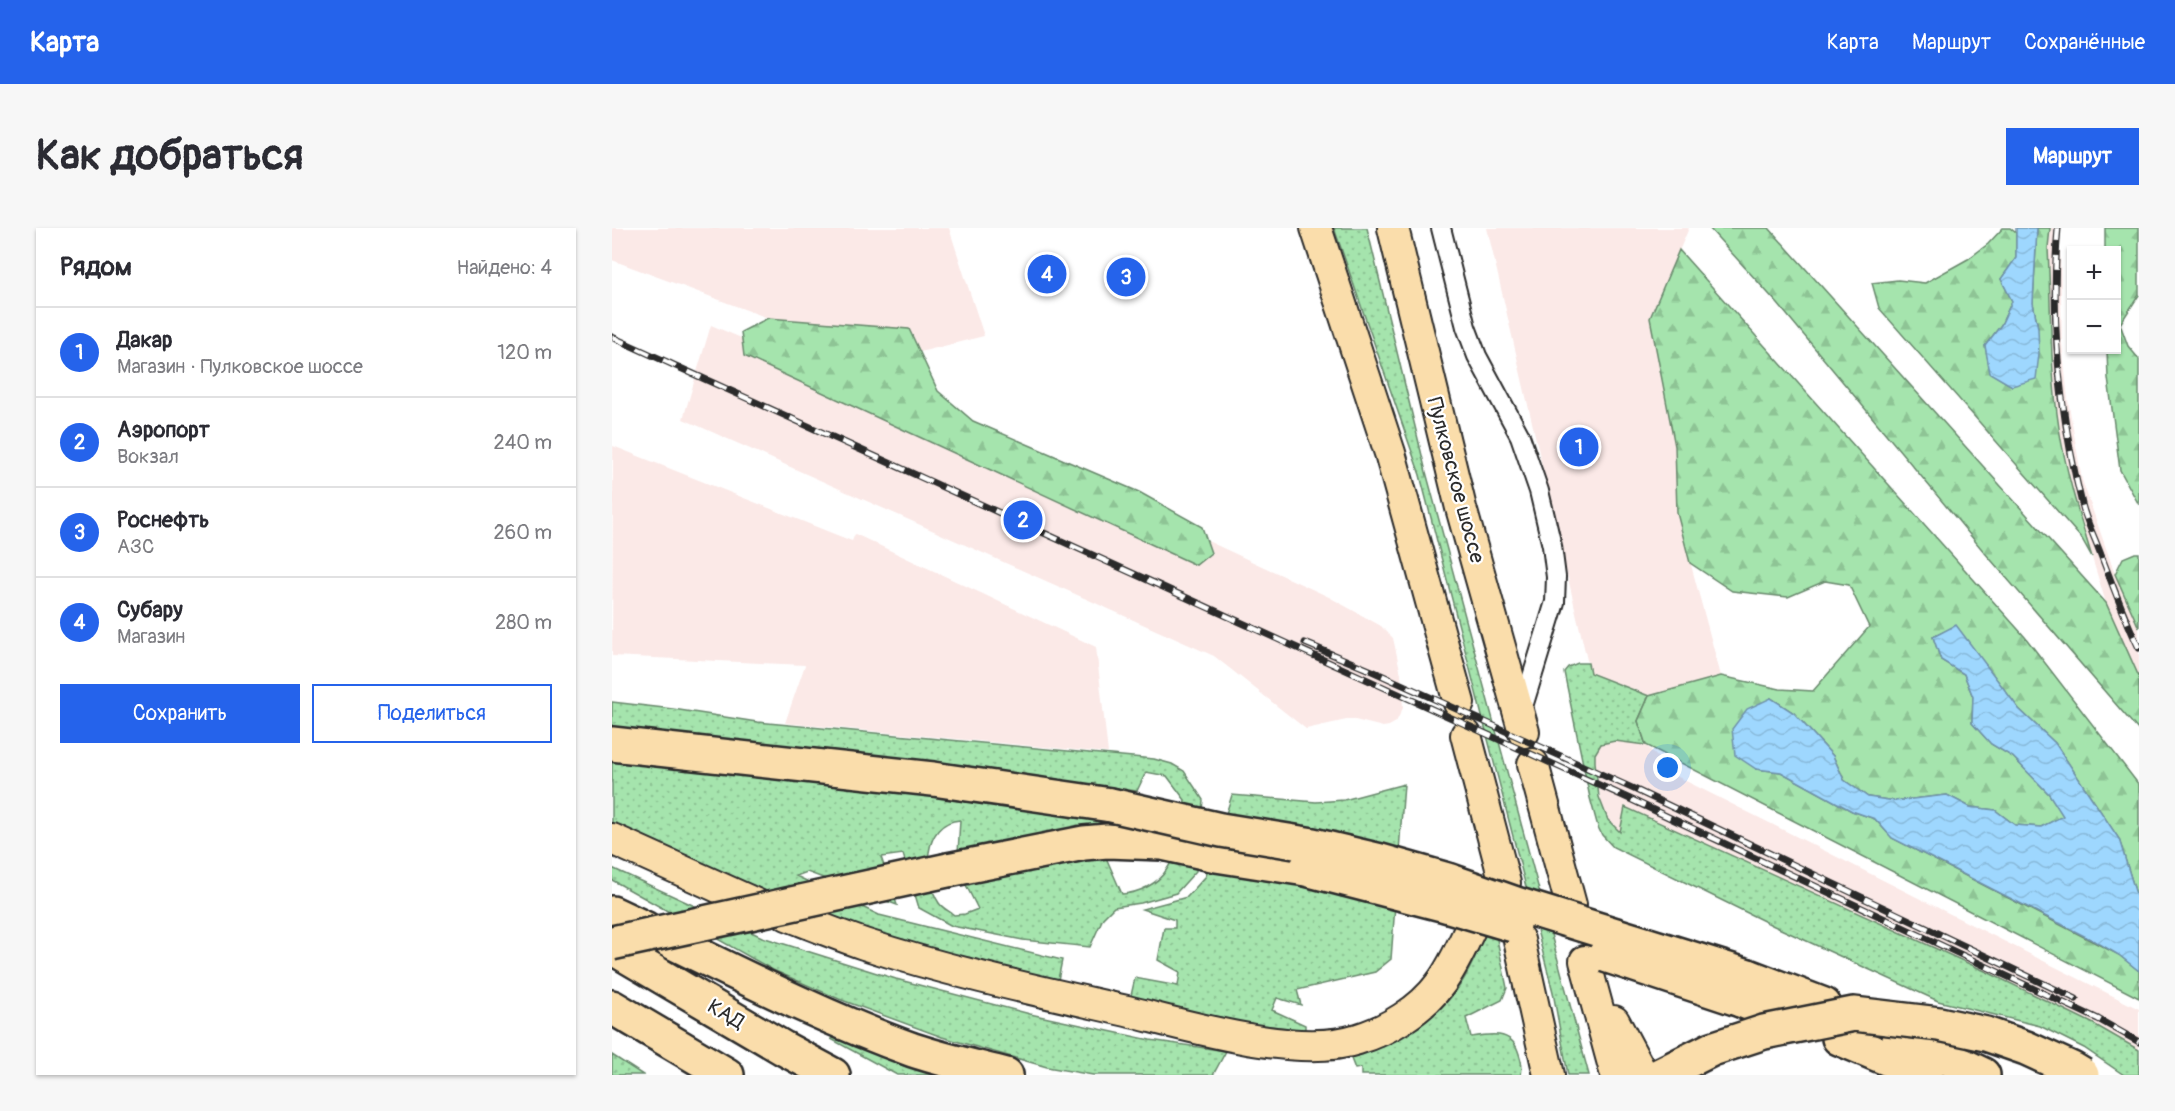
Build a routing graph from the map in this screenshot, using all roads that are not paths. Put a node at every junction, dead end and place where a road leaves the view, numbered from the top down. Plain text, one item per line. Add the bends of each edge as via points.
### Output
1 (1316, 228) edge
2 (1393, 228) edge
3 (1441, 228) edge
4 (1459, 703) dead end
5 (1522, 724) joint
6 (1466, 735) dead end
7 (612, 744) edge
8 (1533, 764) dead end
9 (612, 839) edge
10 (1499, 875) dead end
11 (758, 904) dead end
12 (1570, 905) dead end
13 (612, 913) edge
14 (787, 915) dead end
15 (1472, 925) dead end
16 (1519, 940) dead end
17 (616, 948) edge
18 (1587, 966) dead end
19 (1743, 988) junction
20 (1824, 1005) dead end
21 (612, 1007) edge
22 (1773, 1013) dead end
23 (1899, 1035) dead end
24 (1839, 1038) dead end
25 (1638, 1073) edge
26 (727, 1075) edge
27 (832, 1075) edge
28 (1006, 1075) edge
29 (1549, 1075) edge
30 (1926, 1075) edge
31 (1983, 1075) edge
32 (2082, 1075) edge

1 - 4 main road via 1390,453
2 - 5 main road, Пулковское шоссе via 1461,508
3 - 5 street via 1466,327 1477,357 1520,436 1552,546 1555,602
6 - 10 main road
7 - 19 highway, bridge via 933,779 1110,805 1221,830 1313,845 1448,880
8 - 12 main road
9 - 11 main road
13 - 28 highway via 856,1028 915,1050
14 - 15 main road via 864,944 996,980 1223,1034 1315,1045 1357,1040 1399,1020 1423,1002 1440,985
16 - 29 main road
17 - 19 highway, bridge via 948,870 1107,841 1162,843 1306,869
17 - 27 highway, КАД
18 - 25 main road
19 - 20 highway
19 - 22 highway
21 - 26 highway
23 - 31 highway
24 - 30 highway
25 - 32 highway, bridge via 1675,1066 1764,1032 1854,1014 1986,1034

